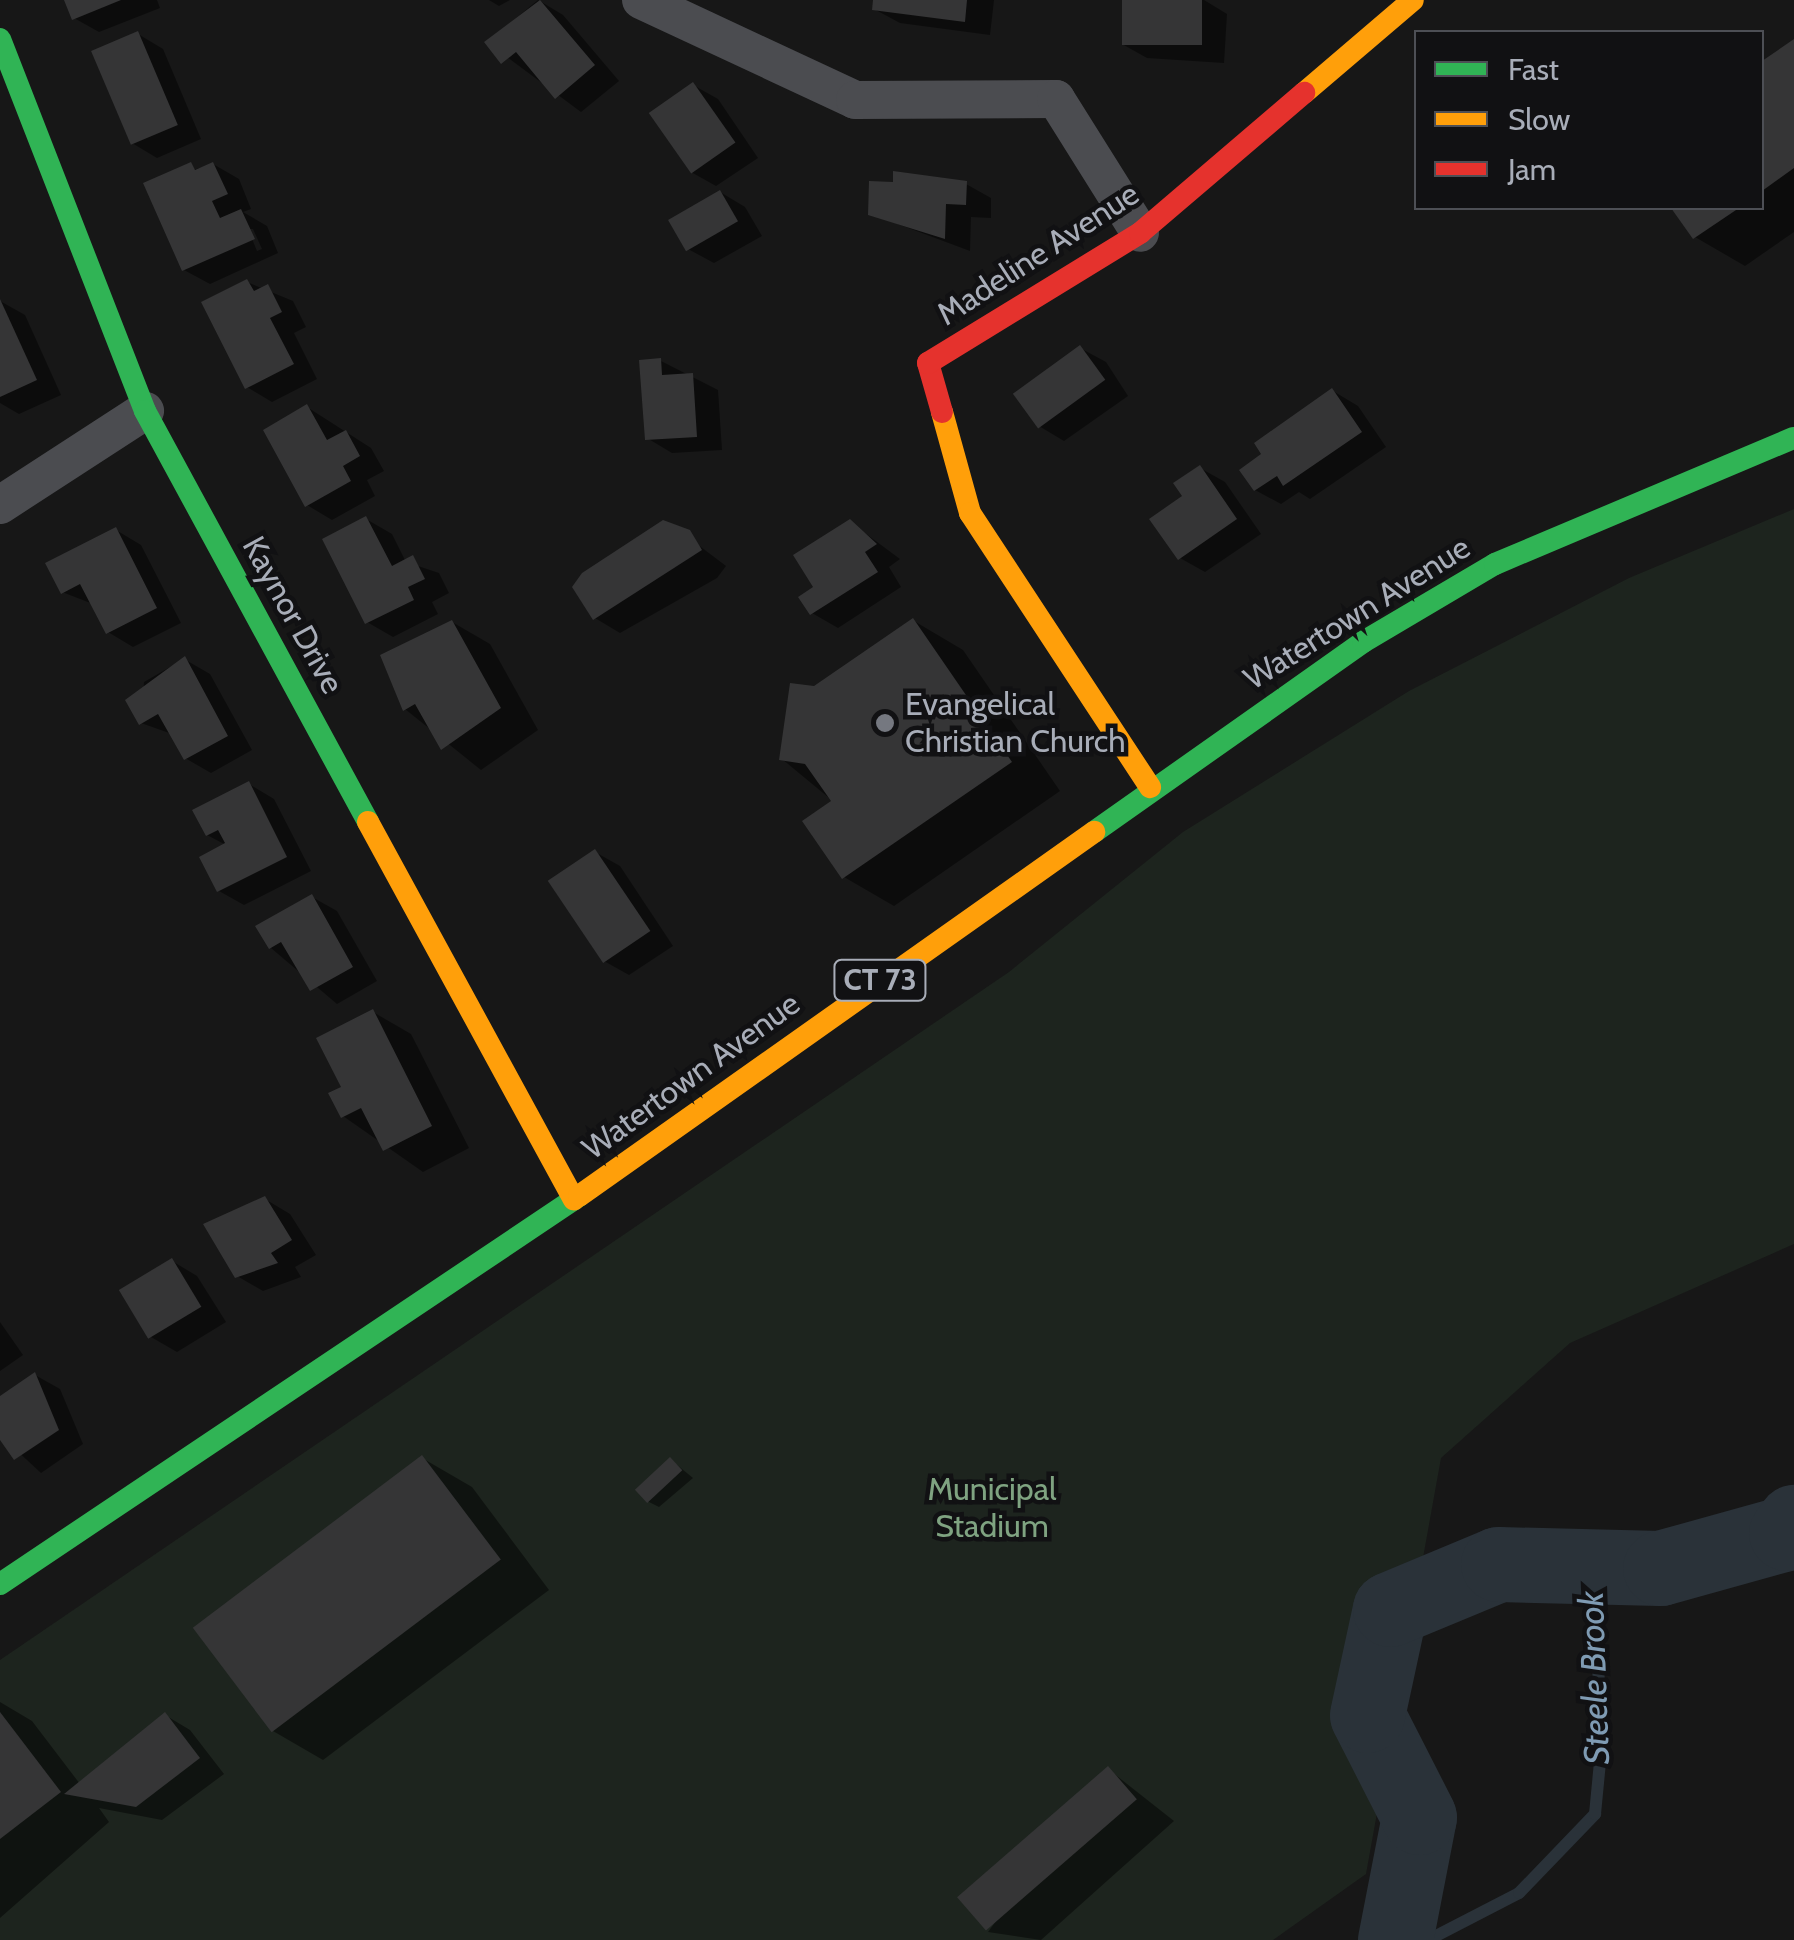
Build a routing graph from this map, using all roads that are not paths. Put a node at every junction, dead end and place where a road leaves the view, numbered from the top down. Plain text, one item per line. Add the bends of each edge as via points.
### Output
1 (641, 0) edge
2 (1413, 0) edge
3 (0, 40) edge
4 (1140, 233) junction
5 (145, 411) junction
6 (1794, 438) edge
7 (0, 505) edge
8 (1150, 787) junction
9 (574, 1200) junction
10 (0, 1584) edge

1 - 4 street via 854,100 1056,99
2 - 4 street, Madeline Avenue
3 - 5 street, Kaynor Drive
4 - 8 street, Madeline Avenue via 928,364 970,512
5 - 7 street
5 - 9 street, Kaynor Drive
6 - 8 street, Watertown Avenue / CT 73 via 1495,564
8 - 9 street, Watertown Avenue / CT 73
9 - 10 street, Watertown Avenue / CT 73

